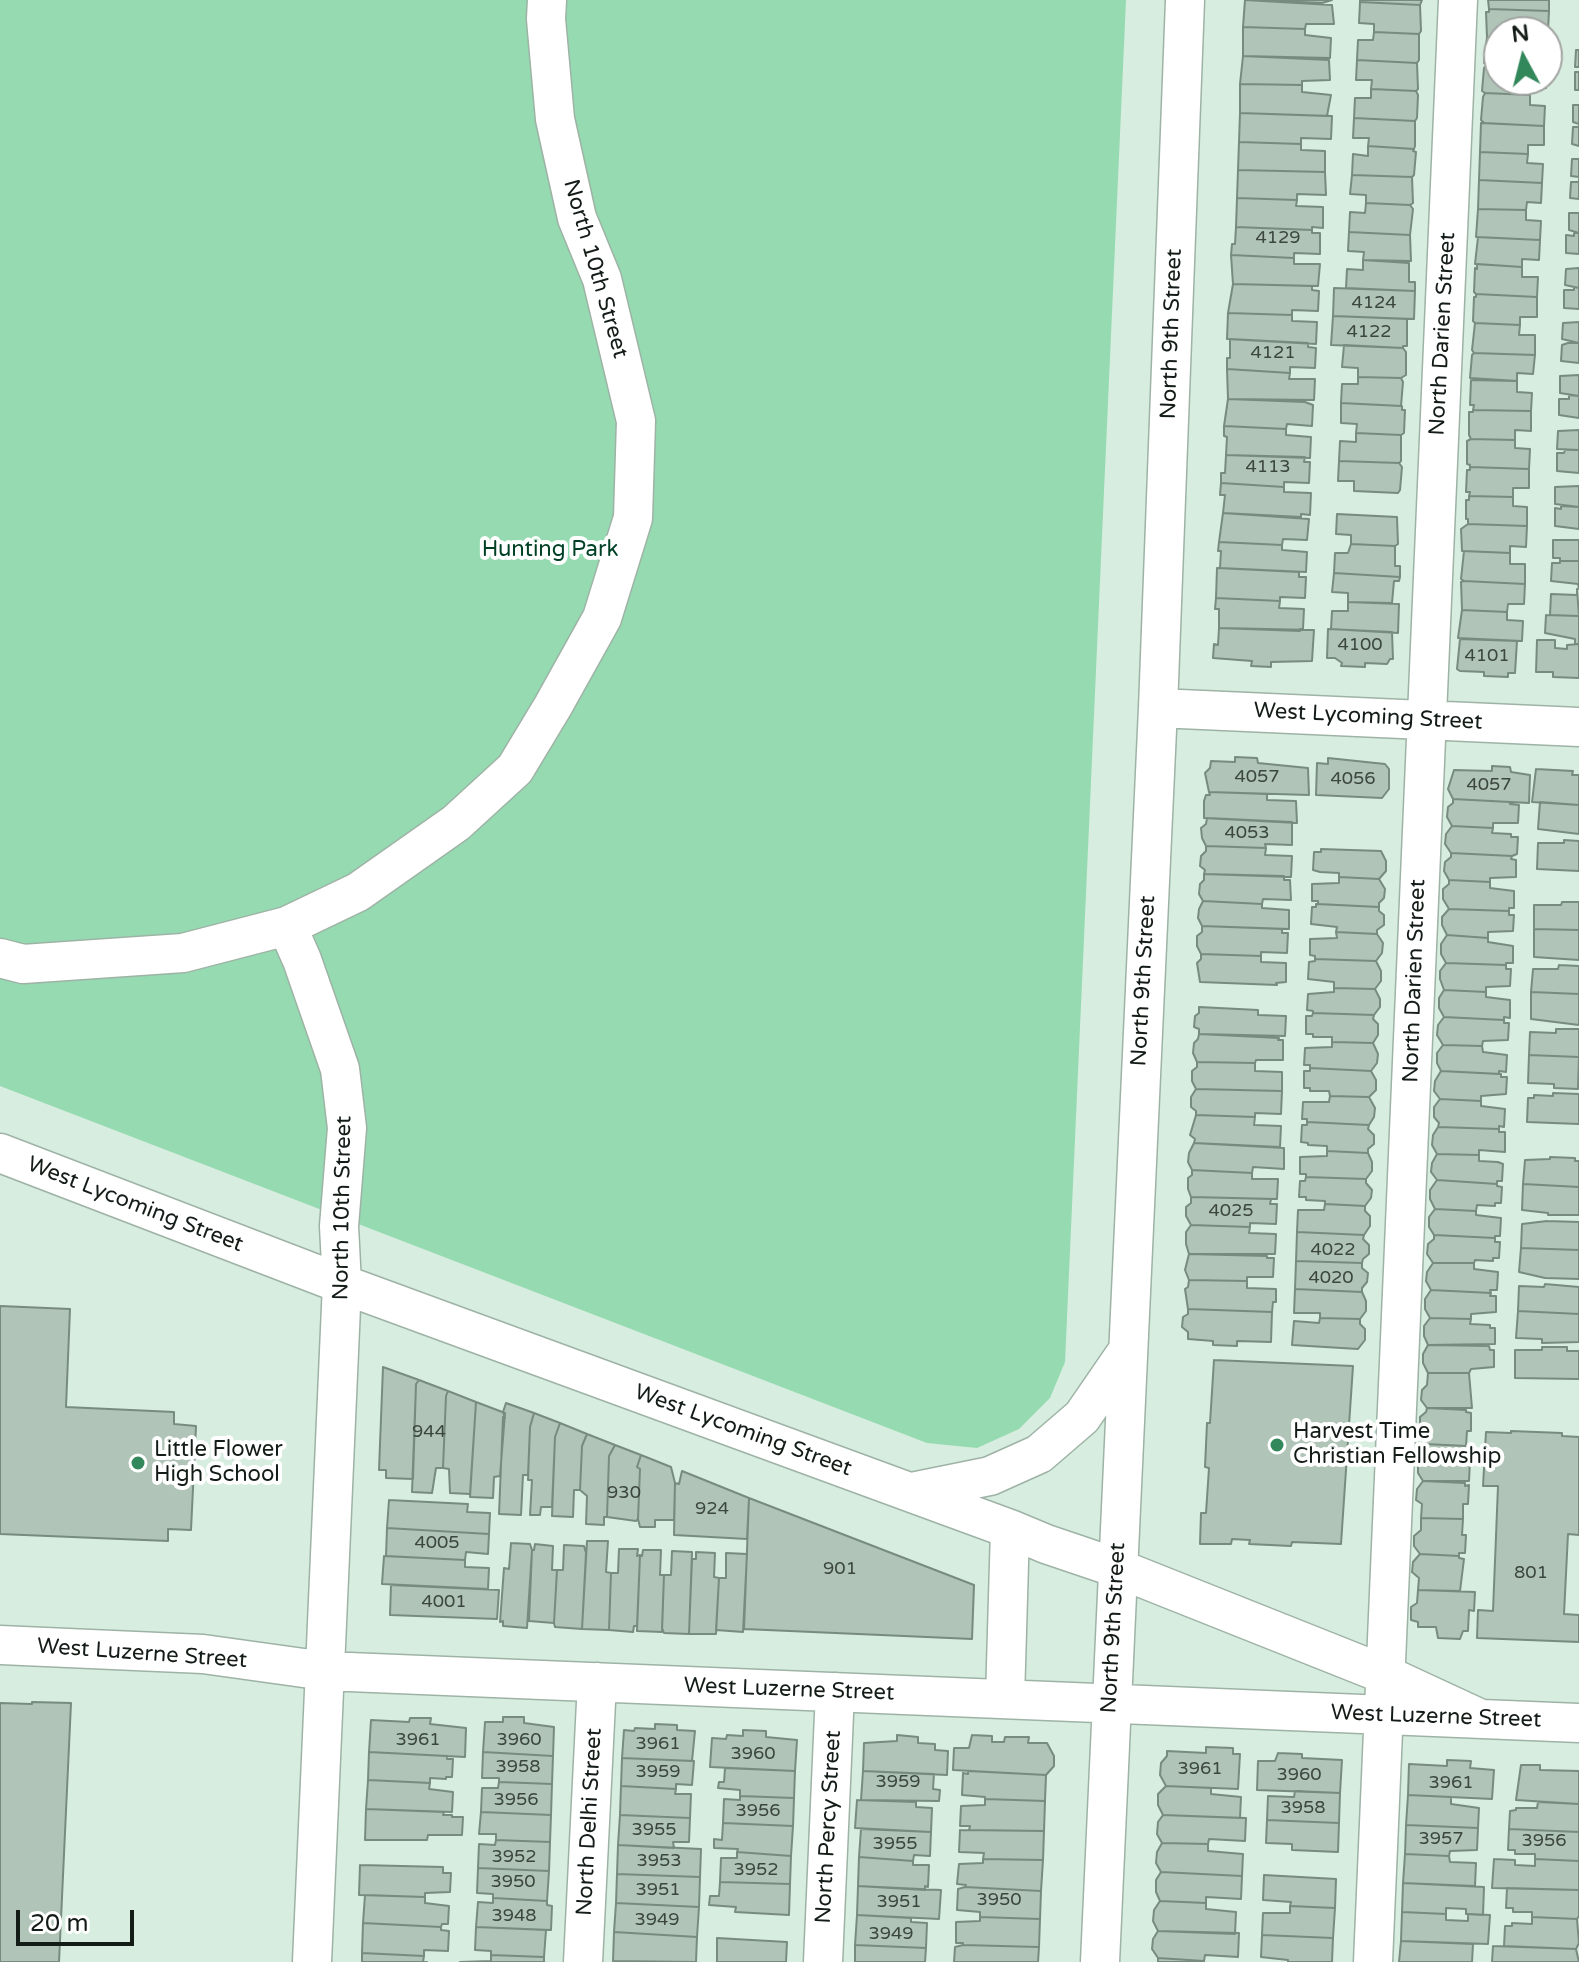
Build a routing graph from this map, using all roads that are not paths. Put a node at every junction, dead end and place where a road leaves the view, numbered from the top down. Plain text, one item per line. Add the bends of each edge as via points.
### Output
1 (547, 0) edge
2 (1185, 0) edge
3 (1458, 0) edge
4 (1158, 708) junction
5 (1426, 720) junction
6 (1579, 727) edge
7 (287, 926) junction
8 (0, 958) edge
9 (0, 1153) edge
10 (342, 1284) junction
11 (1126, 1353) junction
12 (910, 1492) junction
13 (1010, 1529) junction
14 (1117, 1568) junction
15 (0, 1645) edge
16 (325, 1671) junction
17 (1386, 1675) junction
18 (597, 1682) junction
19 (835, 1692) junction
20 (1005, 1699) junction
21 (1110, 1703) junction
22 (1385, 1715) junction
23 (1481, 1719) junction
24 (1579, 1723) edge
25 (312, 1962) edge
26 (583, 1962) edge
27 (823, 1962) edge
28 (1100, 1962) edge
29 (1373, 1962) edge

1 - 7 street, North 10th Street via 555,119 577,218 602,279 636,421 633,518 602,618 515,769 456,823 358,892
2 - 4 street, North 9th Street
3 - 5 street, North Darien Street
4 - 5 street, West Lycoming Street
4 - 11 street, North 9th Street
5 - 6 street, West Lycoming Street
5 - 17 street, North Darien Street
7 - 8 street via 183,953 23,964
7 - 10 street, North 10th Street via 340,1069 347,1128 339,1226
9 - 10 street, West Lycoming Street
10 - 12 street, West Lycoming Street
10 - 16 street, North 10th Street
11 - 12 street via 1082,1417 1039,1454 990,1476
11 - 14 street, North 9th Street
12 - 13 street, West Lycoming Street
13 - 14 street, West Lycoming Street
13 - 20 street
14 - 17 street, West Lycoming Street
14 - 21 street, North 9th Street
15 - 16 street, West Luzerne Street via 203,1654
16 - 18 street, West Luzerne Street
16 - 25 street, North 10th Street
17 - 22 street, North Darien Street
17 - 23 street, West Lycoming Street
18 - 19 street, West Luzerne Street
18 - 26 street, North Delhi Street
19 - 20 street, West Luzerne Street
19 - 27 street, North Percy Street
20 - 21 street, West Luzerne Street
21 - 22 street, West Luzerne Street
21 - 28 street, North 9th Street
22 - 23 street, West Luzerne Street
22 - 29 street, North Darien Street
23 - 24 street, West Luzerne Street

